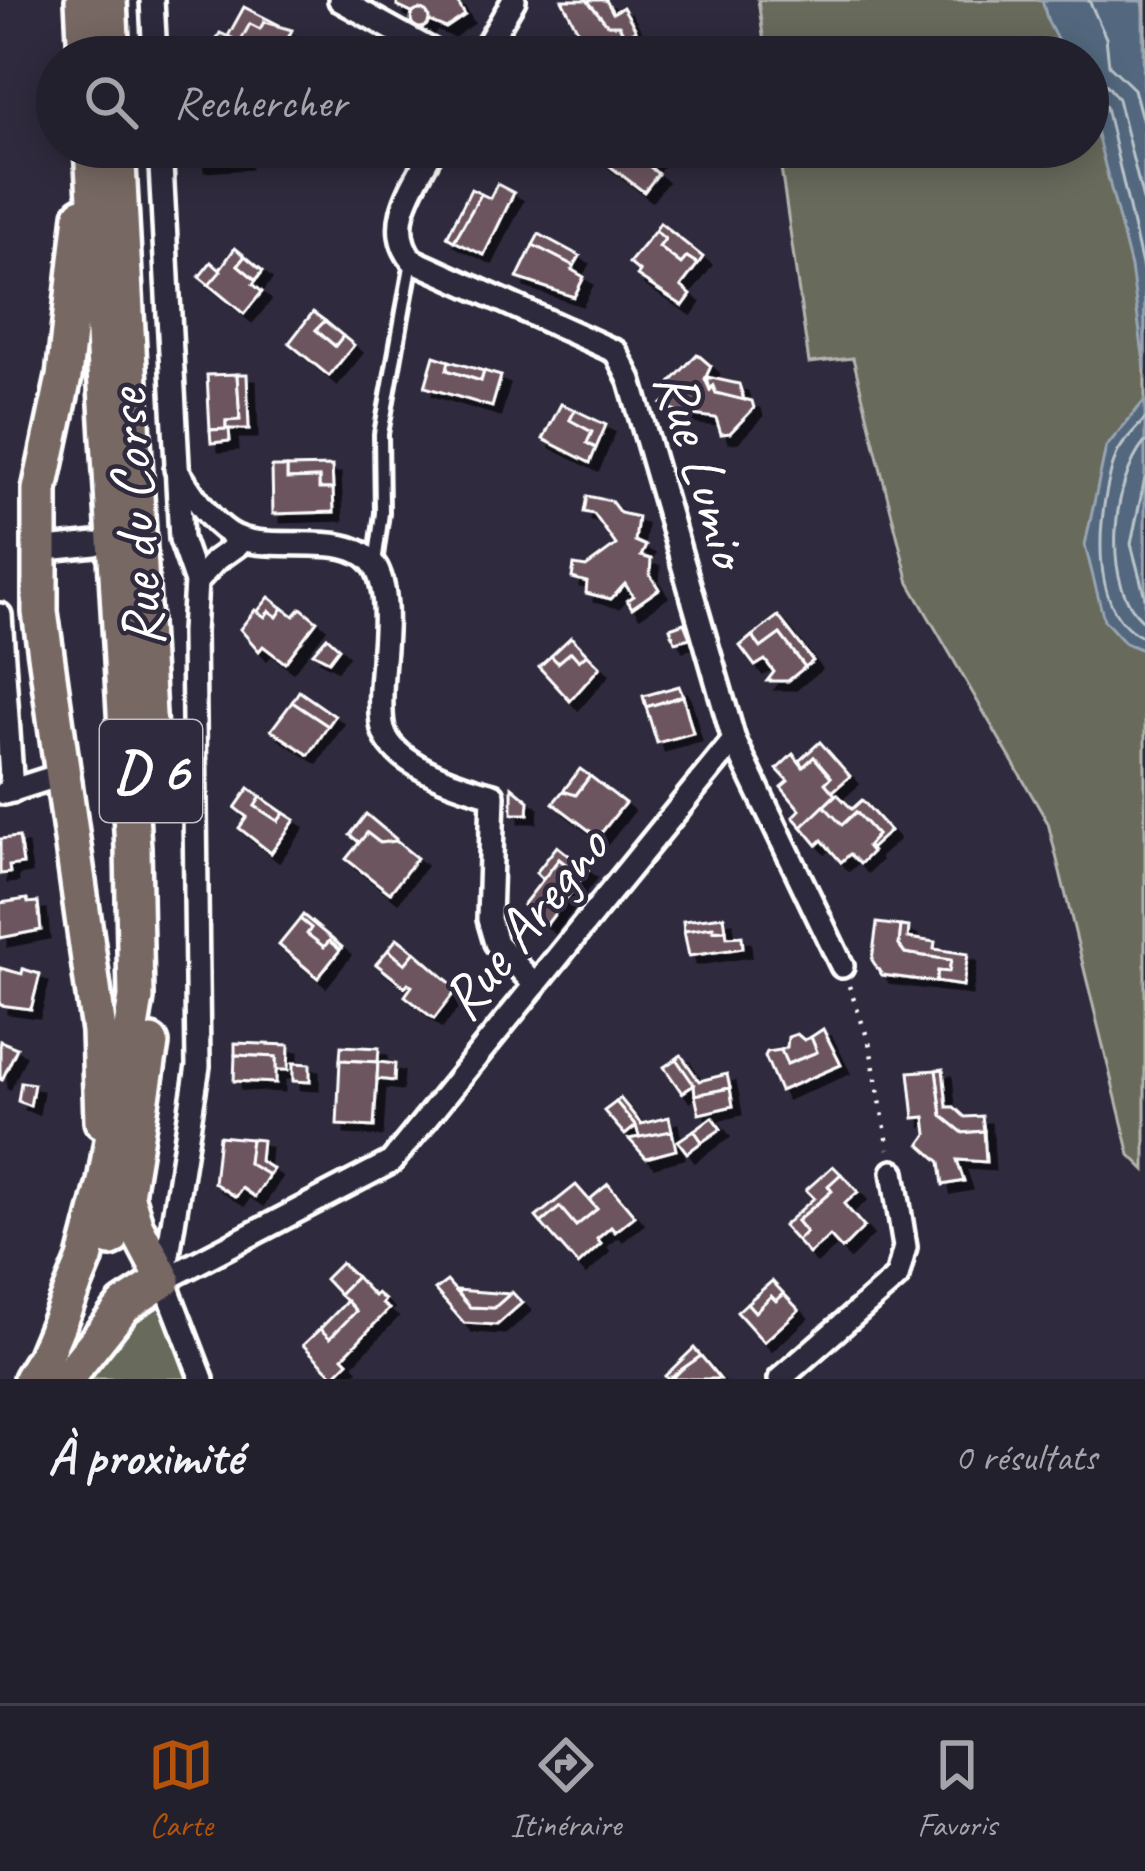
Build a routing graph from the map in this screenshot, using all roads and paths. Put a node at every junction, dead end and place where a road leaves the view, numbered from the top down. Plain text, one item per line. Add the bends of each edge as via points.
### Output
1 (83, 0) edge
2 (109, 0) edge
3 (152, 0) edge
4 (340, 0) edge
5 (514, 0) edge
6 (85, 36) edge
7 (111, 36) edge
8 (154, 36) edge
9 (405, 36) edge
10 (493, 36) edge
11 (96, 168) edge
12 (101, 168) edge
13 (161, 168) edge
14 (423, 168) edge
15 (412, 260) junction
16 (176, 469) junction
17 (243, 541) junction
18 (94, 544) dead end
19 (38, 550) junction
20 (375, 566) junction
21 (196, 582) junction
22 (0, 615) edge
23 (734, 740) junction
24 (60, 775) junction
25 (6, 792) edge
26 (842, 966) joint
27 (535, 986) junction
28 (893, 1172) joint
29 (116, 1188) junction
30 (164, 1280) junction
31 (31, 1379) edge
32 (53, 1379) edge
33 (66, 1379) edge
34 (202, 1379) edge
35 (780, 1379) edge

1 - 6 main road
2 - 7 main road
3 - 8 street
4 - 9 street
5 - 10 street
11 - 19 main road via 76,238
12 - 29 main road, D 6 via 136,998
13 - 16 street, Rue du Corse
14 - 15 street via 397,231
15 - 20 lane via 381,434
15 - 23 street, Rue Lumio via 616,352 631,380
16 - 17 street via 204,509
16 - 21 street, Rue du Corse via 171,539
17 - 20 street via 350,547
17 - 21 street
18 - 19 street
19 - 24 main road
20 - 27 street via 386,610 382,728 396,749 444,782 493,795 489,919 496,943
21 - 30 street, Rue du Corse via 198,1066
22 - 25 street
23 - 26 street
23 - 27 street, Rue Aregno
24 - 25 street
24 - 29 main road
26 - 28 path via 869,1042
27 - 30 street, Rue Aregno via 391,1162
28 - 35 street via 904,1247 897,1277
29 - 30 main road
29 - 31 main road, D 6
29 - 32 main road, D 6 via 97,1280
30 - 33 main road via 124,1306
30 - 34 street

